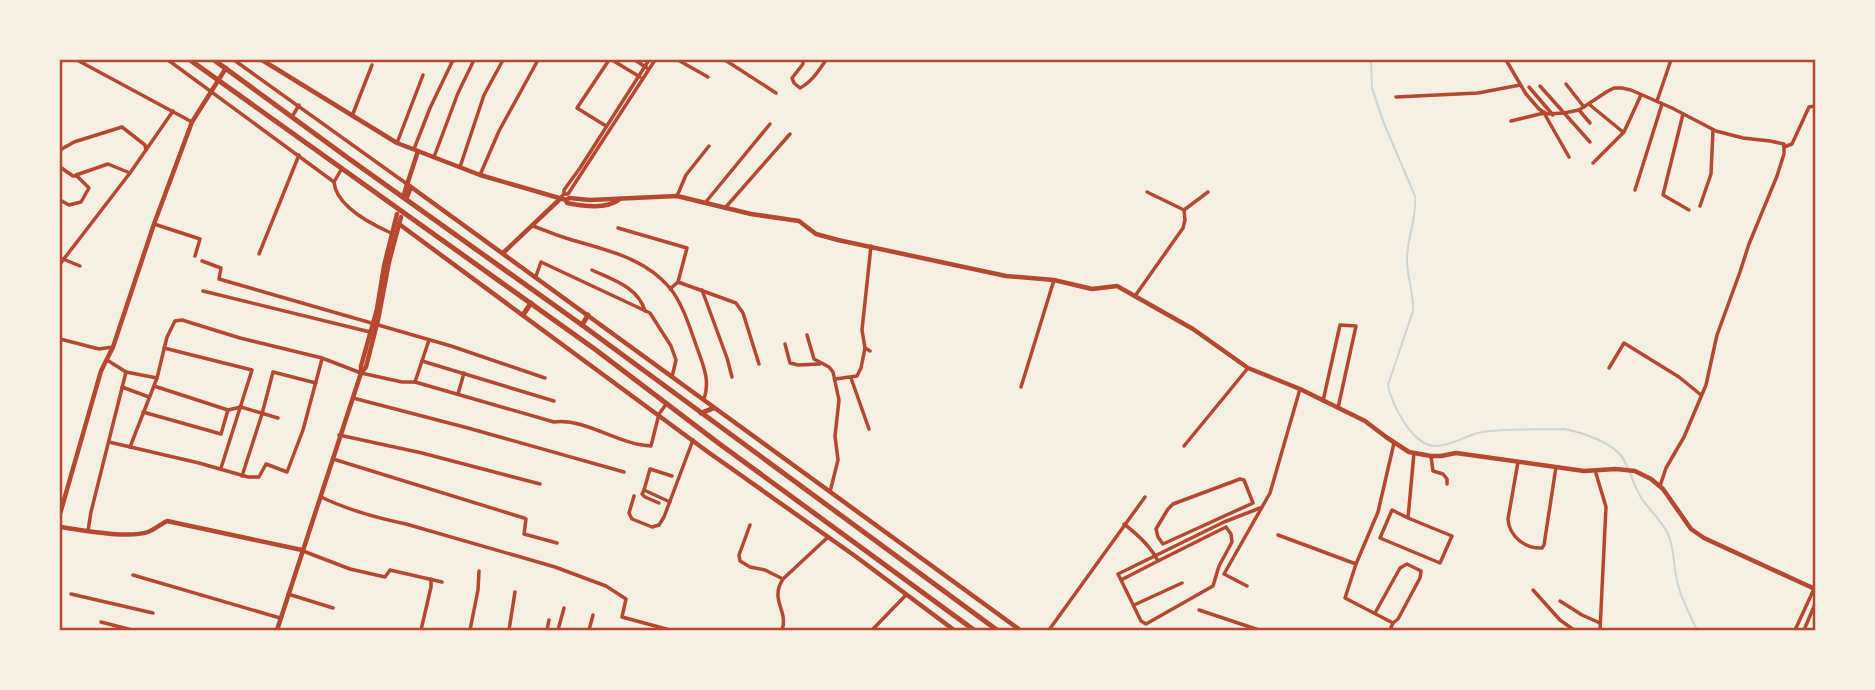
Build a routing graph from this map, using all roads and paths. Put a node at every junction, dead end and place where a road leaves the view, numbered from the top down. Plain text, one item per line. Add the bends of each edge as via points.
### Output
1 (77, 60) edge
2 (168, 60) edge
3 (190, 60) edge
4 (214, 60) edge
5 (234, 60) edge
6 (262, 60) edge
7 (446, 60) edge
8 (453, 60) edge
9 (474, 60) edge
10 (503, 60) edge
11 (538, 60) edge
12 (610, 60) edge
13 (635, 60) edge
14 (649, 60) edge
15 (655, 60) edge
16 (678, 60) edge
17 (725, 60) edge
18 (803, 60) edge
19 (826, 60) edge
20 (1506, 60) edge
21 (1671, 60) edge
22 (372, 65) dead end
23 (647, 67) junction
24 (226, 68) junction
25 (423, 75) dead end
26 (708, 77) dead end
27 (640, 78) junction
28 (218, 79) junction
29 (1566, 84) dead end
30 (1520, 85) junction
31 (1540, 86) dead end
32 (1529, 87) dead end
33 (211, 91) junction
34 (776, 93) dead end
35 (1641, 94) junction
36 (1395, 97) dead end
37 (1657, 101) junction
38 (1662, 104) junction
39 (299, 105) junction
40 (1590, 105) junction
41 (1815, 106) edge
42 (1582, 109) junction
43 (173, 111) junction
44 (1544, 113) junction
45 (1564, 113) junction
46 (1683, 113) junction
47 (1553, 114) junction
48 (352, 116) junction
49 (292, 117) junction
50 (1511, 121) dead end
51 (192, 122) junction
52 (1590, 123) dead end
53 (770, 124) dead end
54 (608, 128) junction
55 (1713, 130) junction
56 (1624, 132) junction
57 (790, 134) dead end
58 (1590, 142) dead end
59 (397, 143) junction
60 (709, 146) dead end
61 (1784, 147) junction
62 (60, 150) edge
63 (146, 150) junction
64 (416, 150) junction
65 (299, 155) junction
66 (434, 157) junction
67 (1569, 157) dead end
68 (348, 158) junction
69 (1593, 163) dead end
70 (60, 167) edge
71 (460, 167) junction
72 (342, 168) junction
73 (130, 173) junction
74 (480, 175) junction
75 (73, 176) junction
76 (334, 182) junction
77 (409, 186) junction
78 (1635, 190) dead end
79 (1147, 191) dead end
80 (1208, 192) dead end
81 (406, 195) dead end
82 (677, 196) junction
83 (563, 198) junction
84 (60, 200) edge
85 (705, 203) junction
86 (1700, 205) dead end
87 (725, 208) junction
88 (1184, 210) junction
89 (1689, 210) dead end
90 (153, 224) junction
91 (399, 225) junction
92 (533, 226) junction
93 (618, 228) dead end
94 (391, 233) junction
95 (871, 247) junction
96 (503, 253) junction
97 (259, 254) dead end
98 (195, 256) dead end
99 (63, 259) junction
100 (202, 261) dead end
101 (60, 264) edge
102 (80, 266) dead end
103 (592, 270) dead end
104 (536, 276) junction
105 (1054, 280) junction
106 (678, 282) junction
107 (670, 289) junction
108 (702, 290) junction
109 (204, 291) dead end
110 (1135, 296) junction
111 (531, 303) junction
112 (645, 311) junction
113 (523, 315) junction
114 (589, 315) junction
115 (375, 324) junction
116 (582, 325) junction
117 (370, 332) junction
118 (807, 335) dead end
119 (60, 339) edge
120 (429, 340) junction
121 (785, 344) dead end
122 (113, 347) junction
123 (164, 348) junction
124 (865, 348) junction
125 (870, 351) dead end
126 (323, 358) junction
127 (107, 360) junction
128 (422, 361) junction
129 (759, 364) dead end
130 (822, 364) junction
131 (1248, 368) junction
132 (1609, 368) dead end
133 (126, 372) junction
134 (361, 373) junction
135 (464, 373) junction
136 (672, 377) junction
137 (732, 377) dead end
138 (545, 378) dead end
139 (851, 378) junction
140 (157, 379) junction
141 (835, 379) junction
142 (415, 382) junction
143 (316, 383) junction
144 (154, 386) junction
145 (122, 387) junction
146 (1021, 387) dead end
147 (1300, 389) junction
148 (458, 394) junction
149 (1701, 395) junction
150 (149, 397) junction
151 (353, 398) junction
152 (704, 400) junction
153 (554, 401) dead end
154 (1324, 401) junction
155 (667, 403) junction
156 (241, 408) junction
157 (714, 408) junction
158 (1338, 408) junction
159 (228, 410) junction
160 (144, 412) junction
161 (701, 413) junction
162 (262, 414) junction
163 (659, 414) junction
164 (278, 418) dead end
165 (869, 429) dead end
166 (340, 435) junction
167 (693, 440) junction
168 (109, 442) junction
169 (1394, 443) junction
170 (1184, 446) dead end
171 (130, 447) junction
172 (1414, 453) junction
173 (1431, 456) junction
174 (333, 459) junction
175 (1518, 462) junction
176 (1556, 467) junction
177 (221, 468) junction
178 (1595, 469) junction
179 (624, 472) dead end
180 (242, 476) junction
181 (672, 476) dead end
182 (540, 484) dead end
183 (1447, 484) dead end
184 (1660, 486) junction
185 (644, 490) junction
186 (830, 492) junction
187 (319, 496) junction
188 (634, 496) dead end
189 (1145, 497) dead end
190 (670, 502) junction
191 (659, 503) dead end
192 (1262, 507) junction
193 (60, 514) edge
194 (1408, 517) junction
195 (1224, 523) junction
196 (1124, 524) junction
197 (750, 525) dead end
198 (60, 527) edge
199 (833, 530) dead end
200 (88, 531) junction
201 (841, 535) dead end
202 (1278, 535) dead end
203 (828, 537) junction
204 (836, 542) junction
205 (557, 543) dead end
206 (302, 550) junction
207 (1155, 555) junction
208 (1158, 561) junction
209 (1356, 564) junction
210 (479, 571) dead end
211 (133, 575) dead end
212 (430, 579) junction
213 (783, 579) junction
214 (1121, 580) junction
215 (442, 582) dead end
216 (1182, 583) dead end
217 (1247, 586) dead end
218 (1815, 589) edge
219 (1533, 590) dead end
220 (515, 592) dead end
221 (71, 594) dead end
222 (288, 594) junction
223 (906, 595) junction
224 (1560, 601) dead end
225 (1815, 604) edge
226 (1134, 605) junction
227 (334, 608) dead end
228 (564, 608) dead end
229 (1199, 610) dead end
230 (153, 613) dead end
231 (1375, 613) junction
232 (593, 615) dead end
233 (280, 618) junction
234 (549, 620) dead end
235 (100, 622) dead end
236 (1393, 622) junction
237 (1600, 623) junction
238 (971, 630) edge
239 (132, 631) edge
240 (277, 631) edge
241 (421, 631) edge
242 (470, 631) edge
243 (509, 631) edge
244 (547, 631) edge
245 (558, 631) edge
246 (589, 631) edge
247 (670, 631) edge
248 (782, 631) edge
249 (872, 631) edge
250 (954, 631) edge
251 (997, 631) edge
252 (1020, 631) edge
253 (1049, 631) edge
254 (1259, 631) edge
255 (1390, 631) edge
256 (1574, 631) edge
257 (1600, 631) edge
258 (1796, 631) edge
259 (1804, 631) edge

1 - 43 street
2 - 33 street
3 - 28 highway
4 - 24 highway
5 - 39 street
6 - 48 street
7 - 8 street
8 - 64 street
9 - 66 street
10 - 71 street via 484,95
11 - 74 street
12 - 27 street
12 - 54 street via 577,108
13 - 23 street
14 - 23 street
15 - 23 street
16 - 26 street
17 - 34 street
18 - 19 street via 792,78 800,88
20 - 30 street
21 - 37 street
22 - 48 street
23 - 27 street
24 - 28 street
24 - 49 highway
25 - 59 street
27 - 54 street
28 - 33 street
28 - 72 highway
29 - 42 street
30 - 36 street via 1478,93
30 - 44 street
31 - 45 street
32 - 47 street
33 - 51 street
33 - 65 street
35 - 37 street
35 - 40 street via 1614,88
35 - 56 street
37 - 38 street
38 - 46 street
38 - 78 street
39 - 49 street
39 - 77 street
40 - 42 street
40 - 56 street
41 - 61 street via 1809,107 1792,144
42 - 45 street
42 - 52 street
43 - 51 street
43 - 63 street
44 - 47 street
44 - 50 street
44 - 67 street
45 - 47 street
45 - 58 street
46 - 55 street
46 - 89 street via 1663,195
48 - 59 street
49 - 68 highway
51 - 90 street
53 - 85 street
54 - 83 street
55 - 61 street
55 - 86 street via 1711,174
56 - 69 street
57 - 87 street
59 - 64 street
60 - 82 street via 686,175
61 - 149 street via 1717,335
62 - 63 street via 122,127
63 - 73 street
64 - 66 street
64 - 77 street
65 - 76 street
65 - 97 street
66 - 71 street
68 - 72 highway
68 - 116 highway
70 - 75 street
71 - 74 street
72 - 76 street
72 - 111 highway
73 - 75 street via 108,164
73 - 99 street
74 - 83 street
75 - 84 street via 89,188 81,202 69,205
76 - 94 street via 342,202
77 - 81 street
77 - 96 street
79 - 88 street
80 - 88 street
82 - 83 street
82 - 85 street
83 - 92 street
85 - 87 street
87 - 95 street via 799,221 816,233
88 - 110 street via 1183,228
90 - 98 street via 201,239
90 - 122 street
91 - 94 street via 399,216
91 - 113 street
91 - 115 street
92 - 96 street
92 - 107 street via 643,264
93 - 106 street via 687,247
94 - 115 street
95 - 105 street via 1006,276
95 - 124 street via 862,330
96 - 104 street
99 - 101 street
99 - 102 street
100 - 115 street via 220,268 219,279
103 - 112 street via 634,291
104 - 112 street via 541,262
104 - 114 street
105 - 110 street via 1092,289 1117,286
105 - 146 street
106 - 107 street
106 - 108 street
107 - 152 street via 705,373 708,387
108 - 129 street via 736,303
108 - 137 street
109 - 117 street
110 - 131 street via 1194,329
111 - 113 highway
111 - 155 highway
112 - 136 street via 671,346 676,360
113 - 163 street
114 - 116 highway
114 - 136 street
115 - 117 street
115 - 120 street
115 - 134 street
116 - 161 highway
117 - 134 street
118 - 130 street via 812,356
119 - 122 street via 99,349
120 - 128 street
120 - 138 street
121 - 130 street via 790,363
122 - 127 street
123 - 126 street via 175,321 182,320
123 - 140 street
123 - 156 street via 252,370
124 - 125 street
124 - 139 street via 861,368
126 - 134 street
126 - 143 street
127 - 133 street
127 - 193 street
128 - 135 street
128 - 142 street
130 - 141 street
131 - 147 street
131 - 170 street
132 - 149 street via 1624,343
133 - 140 street
133 - 145 street
134 - 142 street
134 - 151 street
135 - 148 street
135 - 153 street
136 - 152 street
139 - 141 street
139 - 165 street
140 - 144 street
141 - 186 street via 838,460
142 - 148 street
143 - 162 street via 273,372
143 - 180 street via 287,472 266,464 259,477
144 - 150 street
144 - 159 street
145 - 150 street
145 - 168 street
147 - 154 street
147 - 192 street
148 - 163 street via 647,446 651,446
149 - 184 street
150 - 160 street
151 - 166 street
151 - 179 street
152 - 157 street
154 - 158 street
154 - 158 street via 1340,325 1356,326
155 - 163 street
155 - 238 highway
156 - 159 street
156 - 162 street
156 - 177 street
157 - 161 highway
157 - 186 street
158 - 169 street
159 - 160 street via 221,434
160 - 171 street
161 - 251 highway
162 - 164 street
162 - 180 street
163 - 167 street
166 - 174 street
166 - 182 street
167 - 190 street
167 - 203 street
168 - 171 street
168 - 200 street
169 - 172 street
169 - 209 street via 1378,512
171 - 177 street
172 - 173 street
172 - 194 street
173 - 175 street via 1456,453
173 - 183 street via 1433,471 1443,474
174 - 187 street
174 - 205 street via 524,517 524,534
175 - 176 street
175 - 176 street via 1508,528 1538,549 1544,545
176 - 178 street
177 - 180 street
178 - 184 street via 1635,471
178 - 237 street via 1606,507
181 - 185 street via 650,469
184 - 218 street via 1691,529 1704,538
185 - 190 street
185 - 191 street via 645,497
186 - 252 street
187 - 206 street
187 - 247 street via 606,586 626,599 622,617
188 - 190 street via 630,516 652,527 659,525
189 - 196 street
192 - 195 street
192 - 217 street via 1224,575
194 - 194 street via 1452,536 1440,564 1380,538 1392,510
195 - 195 street via 1163,544 1156,533 1173,504 1243,479 1254,502
195 - 207 street
195 - 208 street
195 - 226 street via 1232,542 1213,586 1146,624
196 - 207 street
196 - 253 street
197 - 213 street via 740,561
198 - 200 street
199 - 203 street
200 - 206 street via 148,532 167,521
201 - 204 street
202 - 209 street
203 - 204 street
203 - 213 street
204 - 223 street
206 - 212 street via 385,577 390,570
206 - 222 street
207 - 208 street
207 - 214 street via 1118,574
208 - 214 street
209 - 231 street via 1345,598
210 - 242 street
211 - 233 street
212 - 215 street
212 - 241 street
213 - 248 street via 777,594
214 - 226 street
216 - 226 street
218 - 258 street
219 - 256 street
220 - 243 street
221 - 230 street
222 - 227 street
222 - 233 street
223 - 249 street
223 - 250 street
224 - 237 street
225 - 259 street
228 - 245 street
229 - 254 street
231 - 236 street
231 - 236 street via 1400,568 1407,564 1421,571
232 - 246 street
233 - 240 street
234 - 244 street
235 - 239 street
236 - 255 street
237 - 257 street

